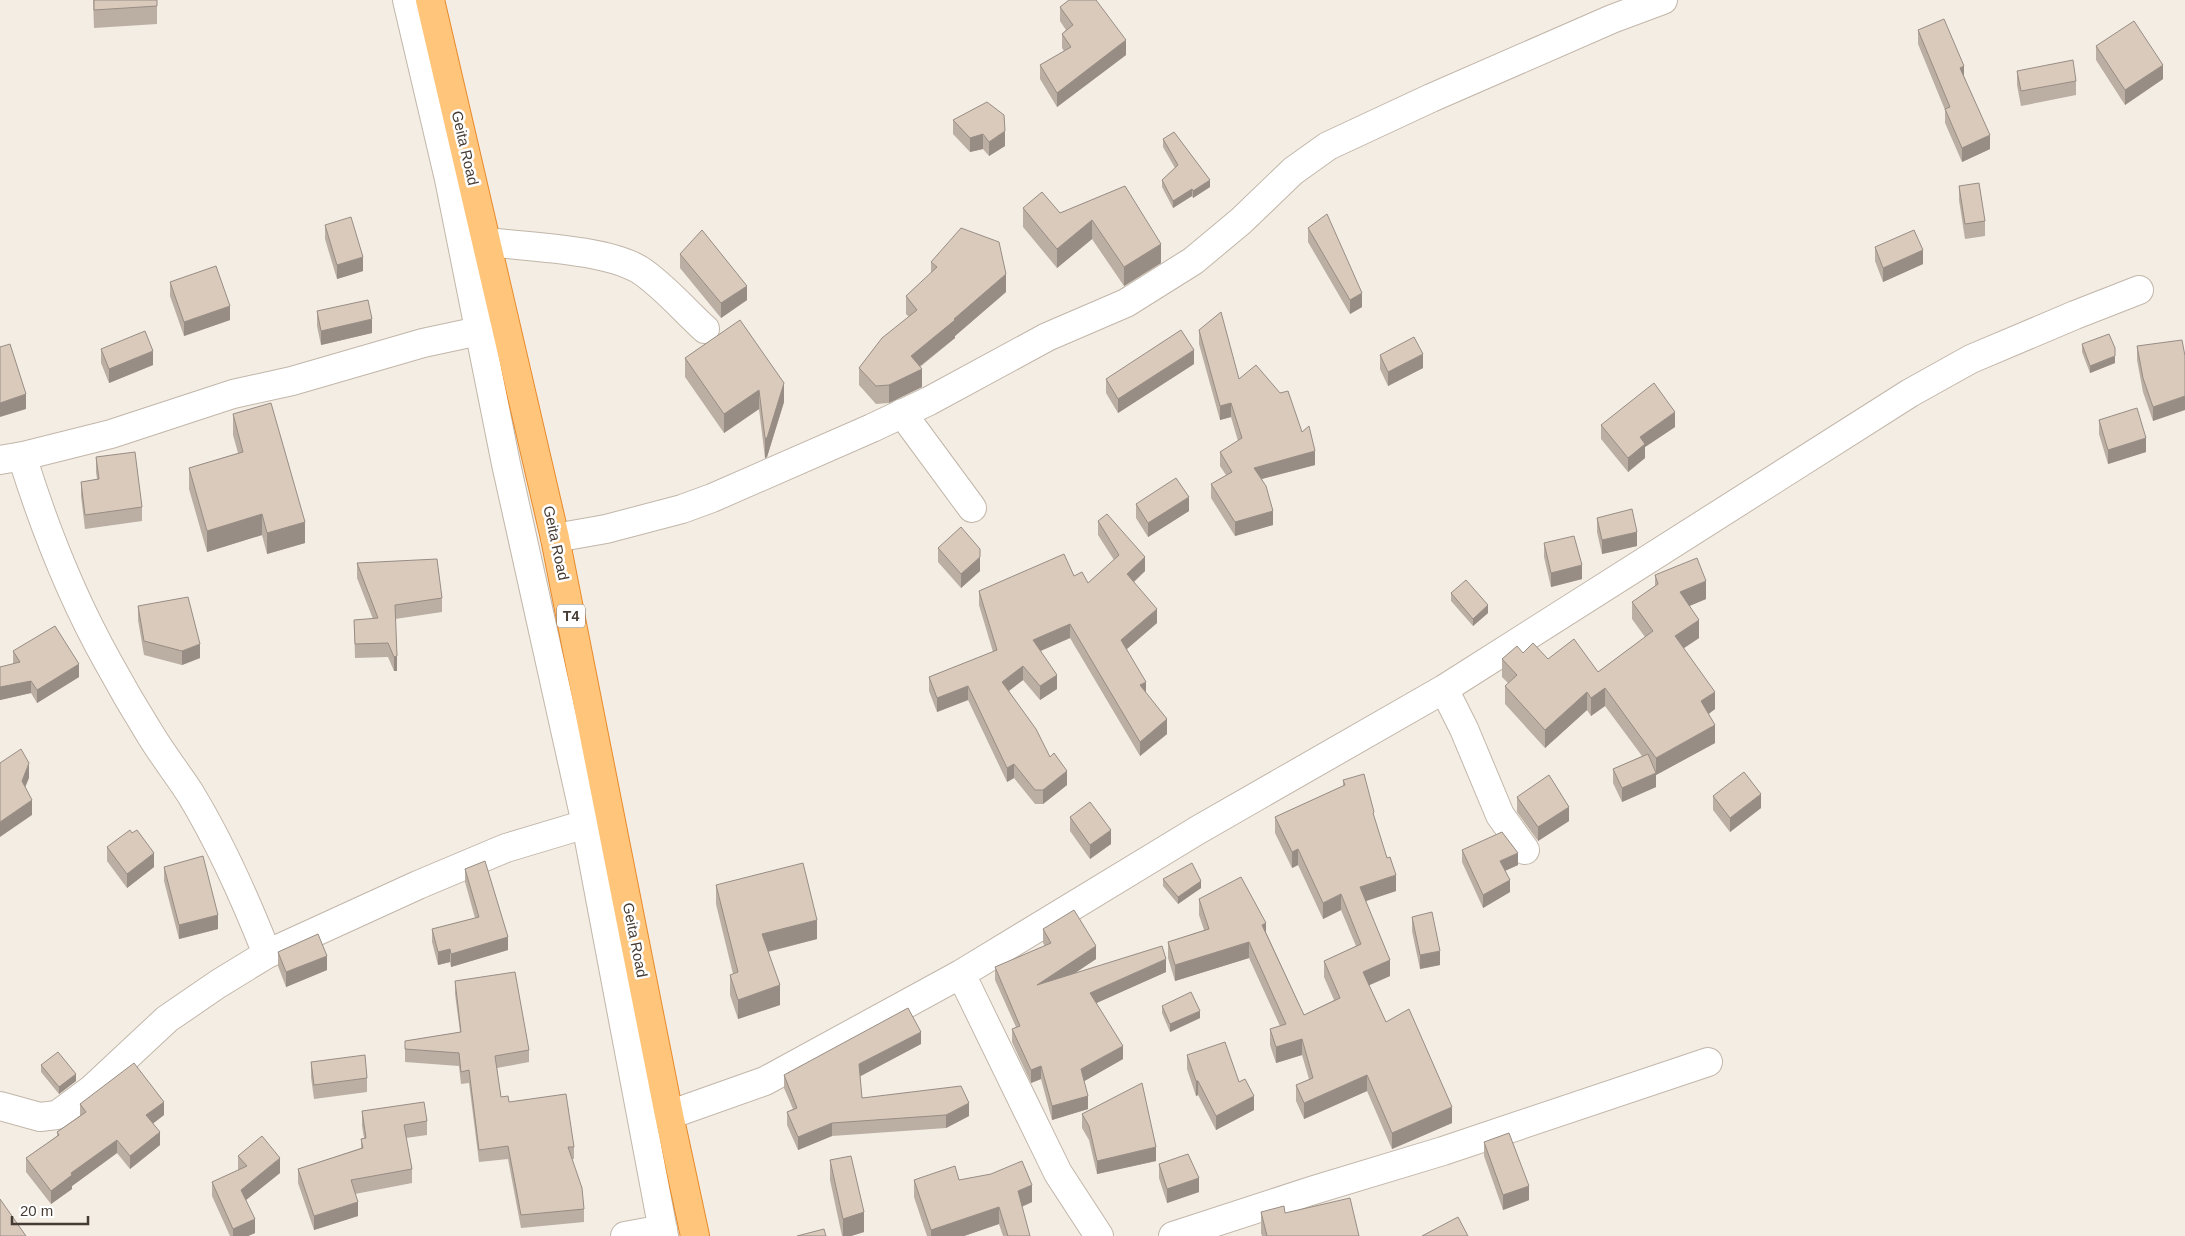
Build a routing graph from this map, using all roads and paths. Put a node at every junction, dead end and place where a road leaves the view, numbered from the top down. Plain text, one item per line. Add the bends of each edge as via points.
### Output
1 (407, 0) edge
2 (430, 0) edge
3 (1663, 0) edge
4 (487, 242) junction
5 (2139, 290) dead end
6 (705, 329) dead end
7 (480, 332) junction
8 (902, 413) junction
9 (11, 458) edge
10 (972, 508) dead end
11 (555, 538) junction
12 (1444, 690) junction
13 (586, 824) junction
14 (1525, 850) dead end
15 (267, 954) junction
16 (961, 974) junction
17 (1708, 1062) dead end
18 (0, 1106) edge
19 (669, 1115) junction
20 (664, 1233) edge
21 (626, 1236) edge
22 (695, 1236) edge
23 (1100, 1236) edge
24 (1173, 1236) edge

1 - 7 street via 449,179
2 - 4 highway, Geita Road / T4
3 - 8 street via 1603,23 1328,146 1293,171 1241,221 1193,260 1126,302 1047,337
4 - 6 street via 579,253 622,262 640,271
4 - 11 highway, Geita Road / T4
5 - 12 street via 1971,359 1910,393
7 - 9 street via 423,343 292,381 233,394 111,434
7 - 13 street
8 - 10 street
8 - 11 street via 697,504 606,529
9 - 15 street via 44,522 86,620 150,734 190,793 219,844
11 - 19 highway, Geita Road / T4
12 - 14 street via 1500,815
12 - 16 street via 1198,830
13 - 15 street via 480,859
13 - 20 street
15 - 18 street via 167,1019 92,1089 58,1115 40,1117
16 - 19 street via 765,1081
16 - 23 street via 1058,1173
17 - 24 street via 1443,1152
19 - 22 highway, Geita Road / T4
20 - 21 street

